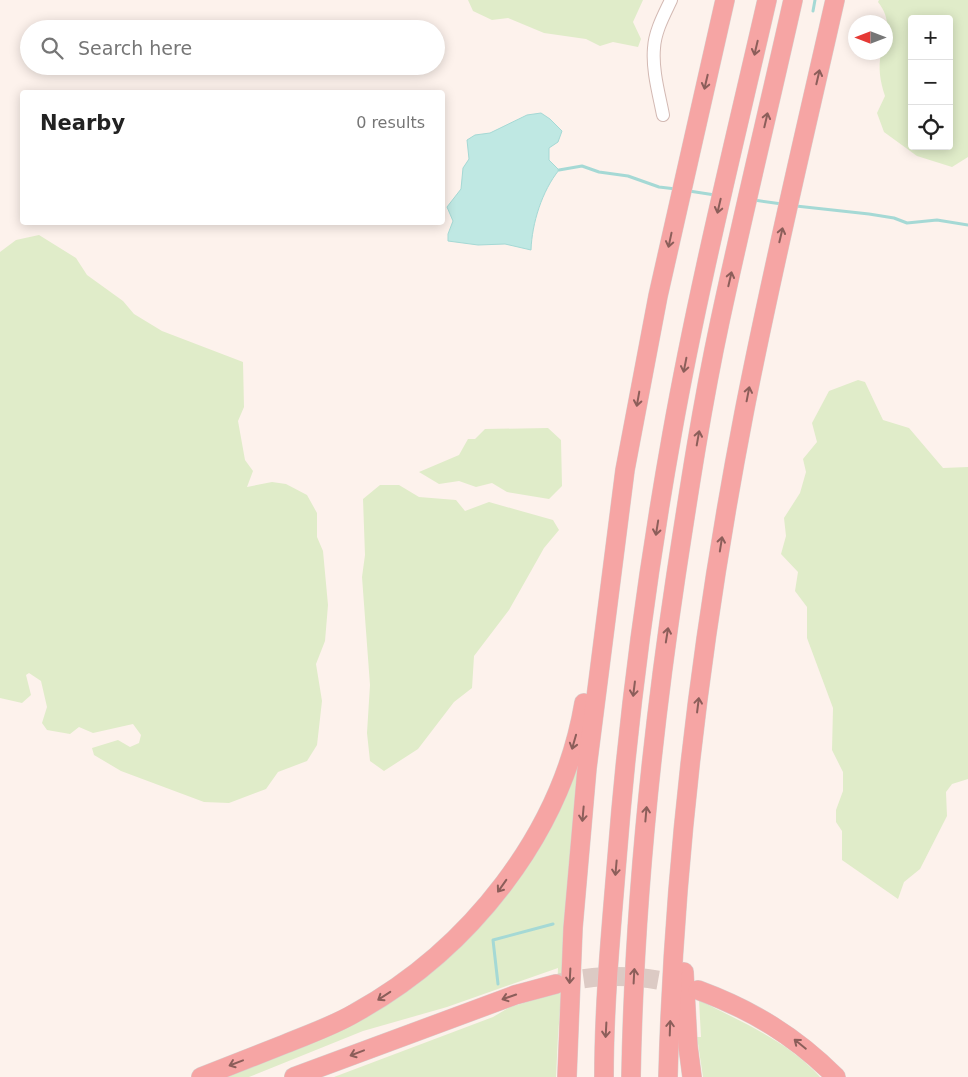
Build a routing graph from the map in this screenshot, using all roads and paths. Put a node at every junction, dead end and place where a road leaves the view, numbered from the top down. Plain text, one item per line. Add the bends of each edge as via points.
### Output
1 (671, 0) edge
2 (725, 0) edge
3 (767, 0) edge
4 (793, 1) edge
5 (834, 5) edge
6 (663, 115) dead end
7 (625, 470) junction
8 (692, 753) junction
9 (556, 984) tunnel mouth
10 (698, 990) tunnel mouth
11 (201, 1077) edge
12 (294, 1077) edge
13 (567, 1077) edge
14 (604, 1077) edge
15 (631, 1077) edge
16 (668, 1077) edge
17 (692, 1077) edge
18 (836, 1077) edge

1 - 6 street via 654,48
2 -> 7 highway via 658,296
3 -> 14 highway via 693,325 664,480 641,632 620,817
15 -> 4 highway via 635,959 648,799 689,486 720,322
8 -> 5 highway via 729,494 768,291
7 -> 11 highway via 613,522 582,714 574,743 553,802 507,880 482,911 429,964 380,998 330,1026
7 -> 13 highway via 587,768 573,928
16 -> 8 highway via 679,878
8 - 17 highway via 691,855 684,980
9 -> 12 highway via 515,995
18 -> 10 highway via 780,1030 734,1004

